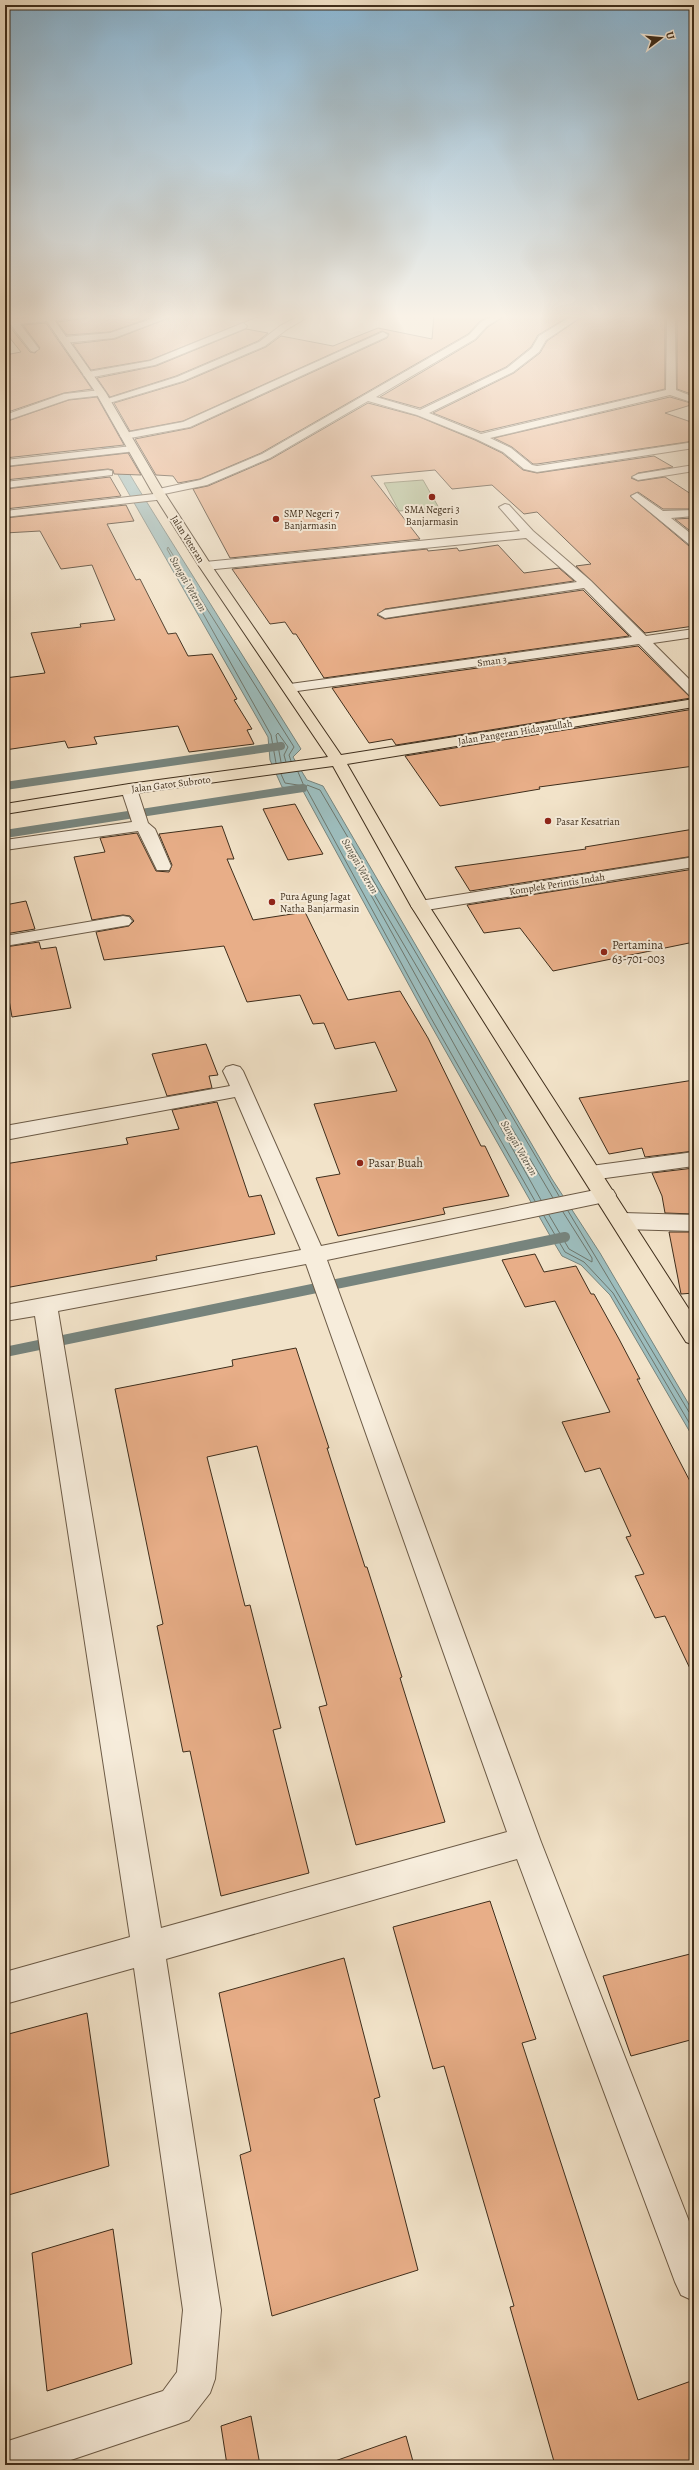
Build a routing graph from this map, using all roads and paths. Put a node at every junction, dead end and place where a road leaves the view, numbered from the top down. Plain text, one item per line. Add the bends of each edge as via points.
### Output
1 (121, 429) edge
2 (162, 429) edge
3 (311, 429) edge
4 (461, 429) edge
5 (513, 429) edge
6 (125, 436) junction
7 (480, 437) junction
8 (694, 445) edge
9 (127, 449) junction
10 (99, 452) junction
11 (5, 463) edge
12 (694, 468) edge
13 (638, 477) dead end
14 (112, 480) junction
15 (5, 485) edge
16 (156, 495) junction
17 (637, 496) dead end
18 (128, 500) junction
19 (505, 508) dead end
20 (694, 513) edge
21 (5, 514) edge
22 (660, 515) junction
23 (529, 534) junction
24 (694, 542) edge
25 (205, 566) junction
26 (587, 584) junction
27 (385, 614) dead end
28 (694, 633) edge
29 (644, 641) junction
30 (290, 688) junction
31 (694, 692) edge
32 (694, 703) edge
33 (337, 760) junction
34 (129, 789) junction
35 (5, 809) edge
36 (138, 816) junction
37 (5, 845) edge
38 (694, 862) edge
39 (163, 866) dead end
40 (420, 906) junction
41 (123, 921) dead end
42 (5, 941) edge
43 (5, 1133) edge
44 (694, 1159) edge
45 (591, 1173) junction
46 (606, 1195) junction
47 (623, 1221) junction
48 (694, 1223) edge
49 (314, 1255) junction
50 (44, 1305) junction
51 (5, 1312) edge
52 (694, 1336) edge
53 (526, 1842) junction
54 (148, 1950) junction
55 (5, 1988) edge
56 (694, 2282) edge
57 (5, 2462) edge

1 - 6 main road, Jalan Veteran
2 - 6 street
3 - 16 street via 233,471 192,486
4 - 7 street
5 - 7 street
6 - 9 main road, Jalan Veteran
7 - 8 street via 537,469
9 - 10 street
9 - 16 main road, Jalan Veteran
10 - 11 street
10 - 14 street
12 - 13 street
14 - 15 street
14 - 18 street
16 - 18 street
16 - 25 main road, Jalan Veteran
17 - 22 street
18 - 21 street
19 - 23 street
20 - 22 street
22 - 24 street
23 - 25 street
23 - 26 street
25 - 30 main road, Jalan Veteran
26 - 27 street
26 - 29 street
28 - 29 street, Sman 3
29 - 30 street, Sman 3
29 - 31 street
30 - 33 main road, Jalan Veteran
32 - 33 main road, Jalan Pangeran Hidayatullah
33 - 34 main road, Jalan Gatot Subroto via 266,772
33 - 40 main road, Jalan Veteran
34 - 35 main road, Jalan Gatot Subroto
34 - 36 street
36 - 37 street
36 - 39 street via 147,829
38 - 40 street, Komplek Perintis Indah
40 - 45 main road, Jalan Veteran
41 - 42 street
43 - 49 street via 237,1081
44 - 45 street
45 - 46 main road, Jalan Veteran
46 - 47 main road, Jalan Veteran
46 - 49 street
47 - 48 street
47 - 52 main road, Jalan Veteran
49 - 50 street
49 - 53 street
50 - 51 street
50 - 54 street
53 - 54 street
53 - 56 street
54 - 55 street
54 - 57 street via 202,2310 196,2379 175,2406

